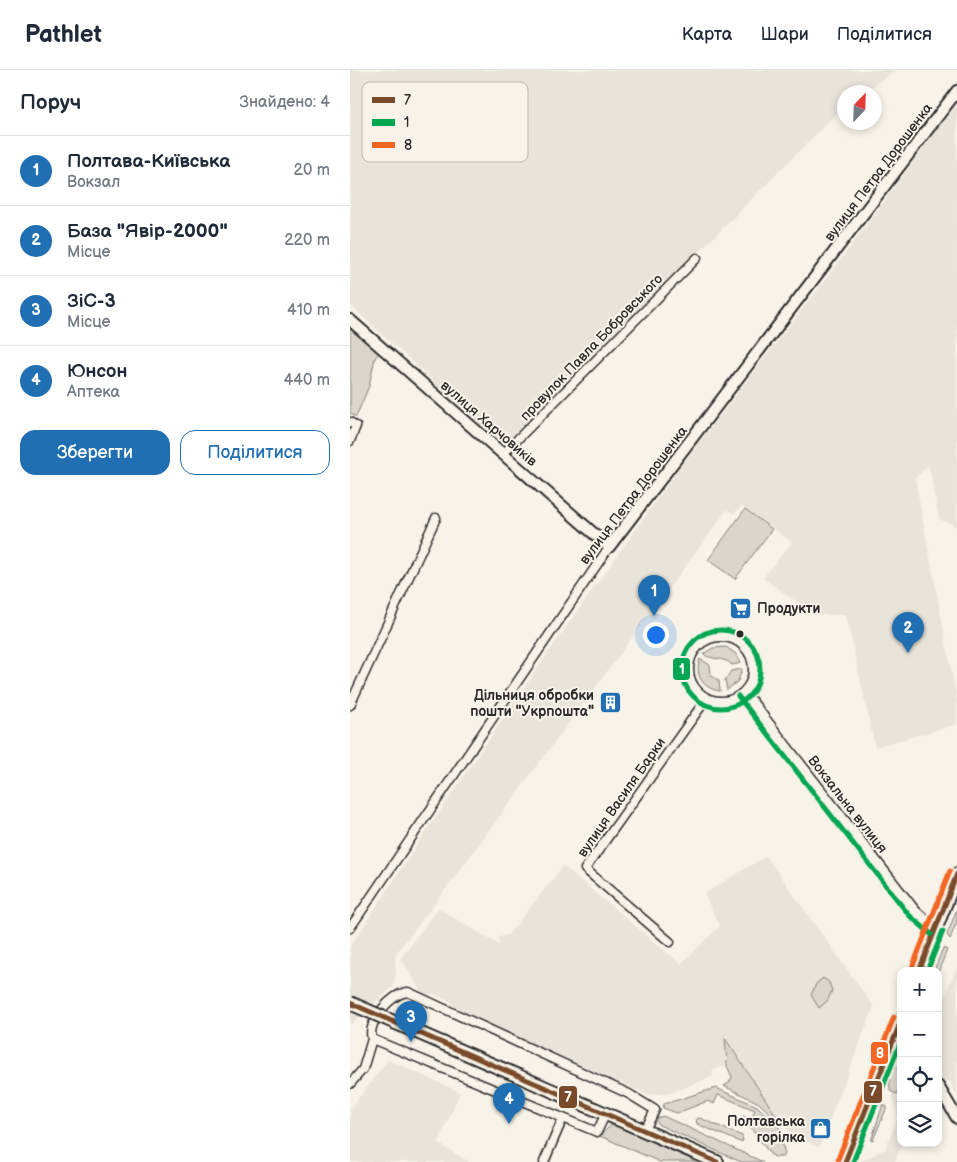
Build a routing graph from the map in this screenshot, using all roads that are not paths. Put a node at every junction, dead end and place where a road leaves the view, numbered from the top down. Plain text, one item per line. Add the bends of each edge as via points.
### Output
1 (957, 91) edge
2 (697, 258) dead end
3 (350, 320) edge
4 (350, 422) edge
5 (350, 441) edge
6 (503, 454) junction
7 (436, 518) dead end
8 (609, 547) junction
9 (744, 691) junction
10 (707, 698) junction
11 (350, 705) edge
12 (957, 874) edge
13 (350, 928) edge
14 (936, 928) junction
15 (670, 942) dead end
16 (921, 967) edge
17 (350, 1003) edge
18 (897, 1031) edge
19 (372, 1039) junction
20 (350, 1084) edge
21 (942, 1093) edge
22 (606, 1113) junction
23 (564, 1118) junction
24 (957, 1118) edge
25 (645, 1130) junction
26 (544, 1162) edge
27 (716, 1162) edge
28 (845, 1162) edge

1 - 8 street, вулиця Петра Дорошенка
2 - 6 street, провулок Павла Бобровського
3 - 6 street, вулиця Харчовиків
4 - 5 street via 356,426
6 - 8 street, вулиця Харчовиків
7 - 11 street
8 - 13 street, вулиця Петра Дорошенка
9 - 10 street via 726,700
9 - 10 street via 751,678 750,657 734,640 715,638 699,646 689,664 692,684
9 - 14 street, Вокзальна вулиця via 915,910
10 - 15 street, вулиця Василя Барки via 586,870
12 - 14 main road
14 - 16 main road
17 - 22 main road, bridge
18 - 28 main road
19 - 20 street via 363,1069
19 - 23 street
19 - 25 street via 371,1028 388,1001 401,992 408,992 629,1094 655,1110
21 - 24 street
22 - 23 street via 597,1132
22 - 25 main road
23 - 26 street
25 - 27 main road

